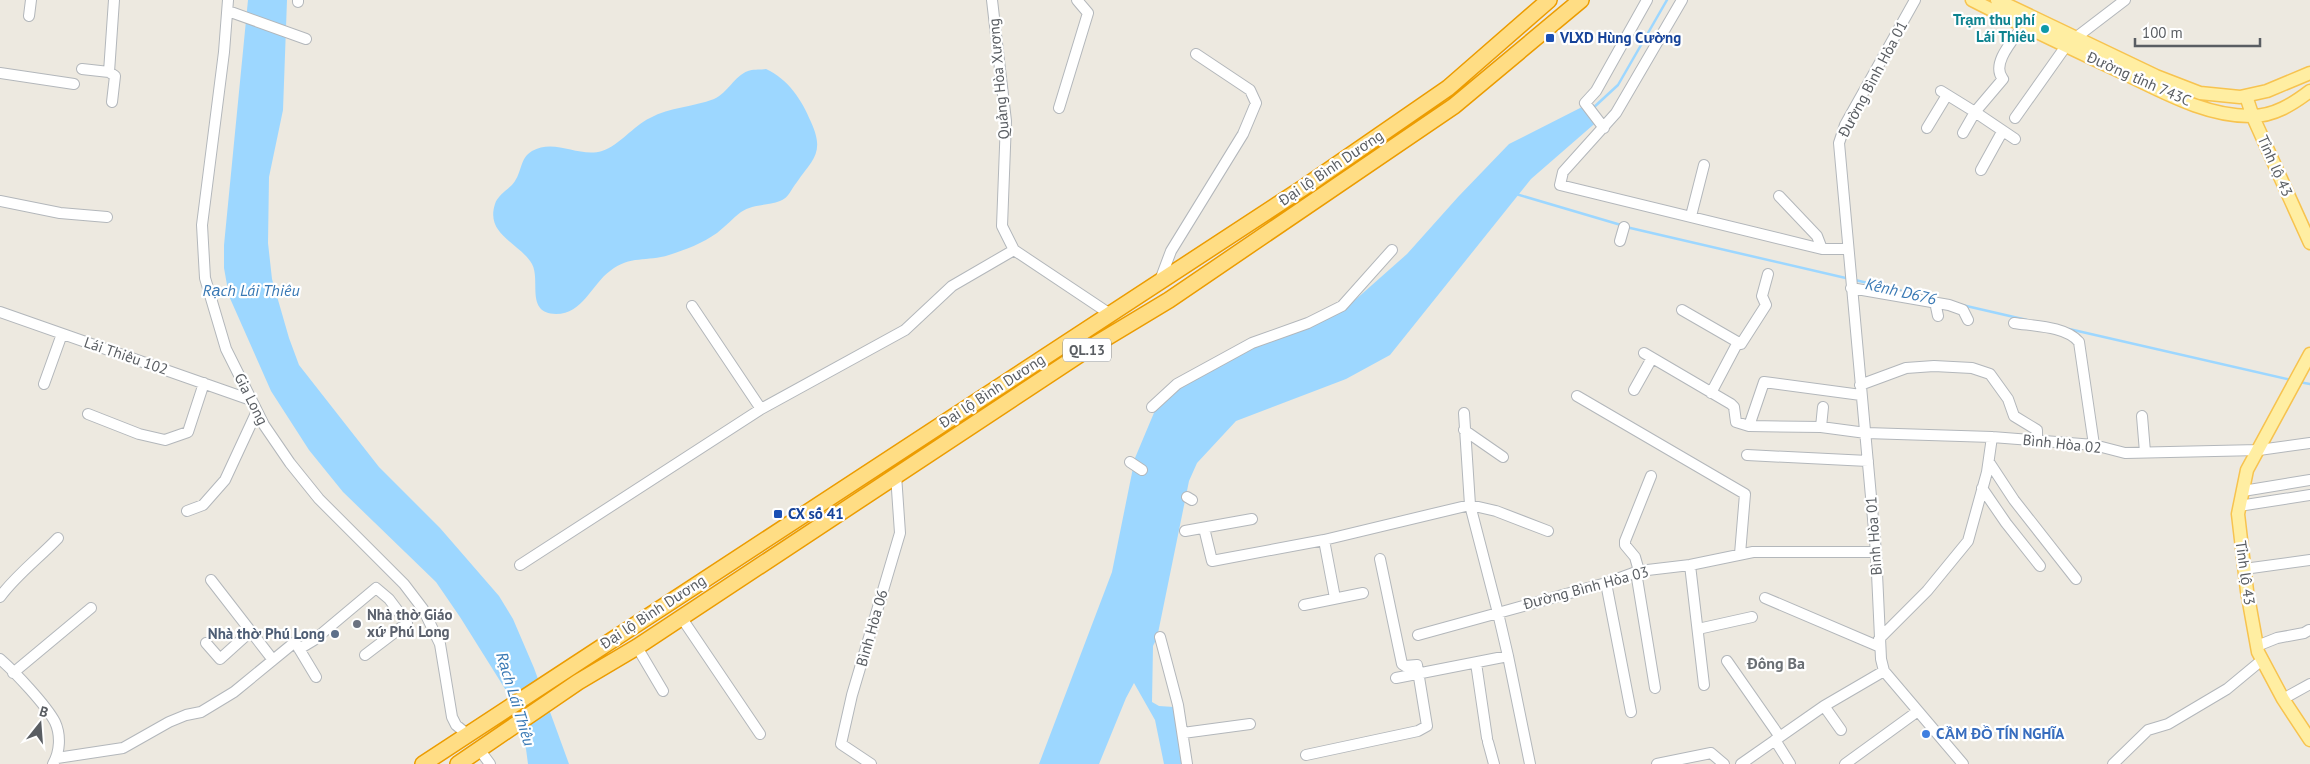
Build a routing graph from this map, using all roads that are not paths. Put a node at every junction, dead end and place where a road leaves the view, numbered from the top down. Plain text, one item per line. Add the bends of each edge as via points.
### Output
1 (31, 0) edge
2 (114, 0) edge
3 (228, 0) edge
4 (992, 0) edge
5 (1077, 0) edge
6 (1549, 0) edge
7 (1581, 0) edge
8 (1647, 0) edge
9 (1915, 0) edge
10 (1972, 0) edge
11 (1997, 0) edge
12 (2125, 0) edge
13 (1677, 1) edge
14 (228, 11) junction
15 (29, 16) dead end
16 (2023, 26) junction
17 (306, 39) dead end
18 (2070, 42) junction
19 (1196, 54) dead end
20 (82, 69) dead end
21 (108, 72) junction
22 (0, 73) edge
23 (2310, 73) edge
24 (74, 84) dead end
25 (2310, 91) edge
26 (2246, 96) junction
27 (112, 102) dead end
28 (1059, 108) dead end
29 (1975, 112) junction
30 (2253, 116) junction
31 (2015, 118) dead end
32 (1604, 128) junction
33 (1927, 128) dead end
34 (2002, 132) junction
35 (1963, 133) dead end
36 (2014, 139) dead end
37 (1704, 164) dead end
38 (1981, 170) dead end
39 (1779, 196) dead end
40 (0, 201) edge
41 (1691, 216) junction
42 (107, 218) dead end
43 (1624, 227) dead end
44 (1620, 241) dead end
45 (2310, 243) edge
46 (1822, 248) junction
47 (1014, 250) junction
48 (1392, 250) dead end
49 (1848, 253) junction
50 (1768, 274) dead end
51 (1159, 284) junction
52 (1851, 284) junction
53 (1169, 300) junction
54 (1935, 302) junction
55 (692, 306) dead end
56 (1682, 310) dead end
57 (0, 312) edge
58 (1110, 314) junction
59 (1938, 316) dead end
60 (1968, 320) dead end
61 (2014, 323) dead end
62 (62, 334) junction
63 (1738, 342) junction
64 (2310, 354) edge
65 (204, 383) junction
66 (44, 384) dead end
67 (1634, 390) dead end
68 (1861, 390) junction
69 (1711, 392) junction
70 (1577, 396) dead end
71 (251, 400) junction
72 (1152, 406) dead end
73 (1823, 407) dead end
74 (761, 409) junction
75 (257, 411) junction
76 (1464, 413) dead end
77 (88, 414) dead end
78 (2142, 416) dead end
79 (1749, 426) junction
80 (1821, 427) junction
81 (1464, 430) junction
82 (1866, 432) junction
83 (1992, 438) junction
84 (2037, 441) junction
85 (2310, 442) edge
86 (2094, 445) junction
87 (2259, 450) junction
88 (2145, 452) junction
89 (1747, 455) dead end
90 (1503, 457) dead end
91 (1868, 461) junction
92 (1130, 462) dead end
93 (1989, 462) junction
94 (1142, 470) dead end
95 (865, 474) junction
96 (896, 476) junction
97 (1651, 476) dead end
98 (2310, 480) edge
99 (1982, 488) junction
100 (876, 489) junction
101 (2242, 491) junction
102 (2310, 495) edge
103 (1470, 504) junction
104 (2239, 506) junction
105 (187, 511) dead end
106 (1252, 519) dead end
107 (1204, 528) junction
108 (1186, 531) dead end
109 (1548, 531) dead end
110 (58, 538) dead end
111 (1324, 540) junction
112 (1876, 552) junction
113 (1740, 554) junction
114 (1380, 559) dead end
115 (2310, 560) edge
116 (520, 565) dead end
117 (1690, 565) junction
118 (724, 566) junction
119 (2040, 566) dead end
120 (2244, 569) junction
121 (1637, 572) junction
122 (2076, 579) dead end
123 (211, 580) dead end
124 (736, 581) junction
125 (1606, 583) junction
126 (1363, 592) dead end
127 (0, 597) edge
128 (1335, 598) junction
129 (1765, 598) dead end
130 (1304, 605) dead end
131 (91, 608) dead end
132 (1498, 613) junction
133 (681, 617) junction
134 (1752, 617) dead end
135 (1698, 629) junction
136 (2309, 630) edge
137 (251, 631) junction
138 (1418, 635) dead end
139 (1160, 637) dead end
140 (206, 643) dead end
141 (1880, 643) junction
142 (2257, 646) junction
143 (637, 647) junction
144 (299, 649) junction
145 (365, 655) dead end
146 (1508, 656) junction
147 (0, 659) edge
148 (273, 660) junction
149 (2262, 660) junction
150 (1727, 661) dead end
151 (1476, 663) junction
152 (1884, 671) junction
153 (13, 673) junction
154 (1419, 674) junction
155 (316, 677) dead end
156 (1396, 678) dead end
157 (2310, 684) edge
158 (1704, 685) dead end
159 (1655, 688) dead end
160 (663, 691) dead end
161 (2282, 699) junction
162 (1824, 706) junction
163 (1918, 711) junction
164 (1631, 712) dead end
165 (1250, 724) dead end
166 (1841, 730) dead end
167 (472, 731) junction
168 (1183, 733) junction
169 (760, 734) dead end
170 (1777, 738) junction
171 (2310, 740) edge
172 (484, 746) junction
173 (1306, 755) dead end
174 (55, 761) edge
175 (423, 764) edge
176 (458, 764) edge
177 (490, 764) edge
178 (871, 764) edge
179 (1187, 764) edge
180 (1494, 764) edge
181 (1530, 764) edge
182 (1657, 764) edge
183 (1724, 764) edge
184 (1741, 764) edge
185 (1790, 764) edge
186 (1845, 764) edge
187 (1963, 764) edge
188 (2113, 764) edge

1 - 15 street
2 - 21 street
3 - 14 street, Gia Long
4 - 47 street, Quảng Hòa Xương via 1006,120 1002,226
5 - 28 street via 1088,13
6 - 51 highway, Đại lộ Bình Dương / QL.13 via 1448,88
7 - 53 highway, Đại lộ Bình Dương / QL.13 via 1454,106
8 - 32 street via 1596,90 1585,103
9 - 49 street, Đường Bình Hòa 01 via 1845,125 1839,143
10 - 16 main road, Đường tỉnh 743C
11 - 18 main road, Đường tỉnh 743C
12 - 18 street
13 - 32 street via 1626,99
14 - 17 street
14 - 71 street, Gia Long via 202,225 205,278 226,349
16 - 18 main road, Đường tỉnh 743C
16 - 29 street via 1999,65 2003,79
18 - 26 main road, Đường tỉnh 743C via 2200,93
18 - 30 main road, Đường tỉnh 743C via 2207,110 2232,116
18 - 31 street
19 - 51 street via 1250,90 1256,103 1243,134 1171,251
20 - 21 street
21 - 27 street via 115,76
22 - 24 street
23 - 26 main road, Đường tỉnh 743C via 2282,86
25 - 30 main road, Đường tỉnh 743C via 2271,114
26 - 30 main road, Tỉnh lộ 43
29 - 33 street via 1944,93
29 - 34 street
29 - 35 street
30 - 45 main road, Tỉnh lộ 43
32 - 41 street via 1564,172 1560,185 1629,207
34 - 36 street
34 - 38 street
37 - 41 street
39 - 46 street via 1817,236
40 - 42 street
41 - 46 street
43 - 44 street
46 - 49 street
47 - 58 street, Quảng Hòa Xương
47 - 74 street via 952,286 905,330
48 - 72 street via 1342,306 1243,348 1177,384
49 - 52 street, Đường Bình Hòa 01
50 - 63 street via 1762,296 1766,305 1741,344
51 - 53 highway
51 - 58 highway, Đại lộ Bình Dương / QL.13
52 - 54 street
52 - 68 street, Bình Hòa 01
53 - 96 highway, Đại lộ Bình Dương / QL.13 via 1091,347
54 - 59 street
54 - 60 street via 1963,310
55 - 74 street
56 - 63 street
57 - 62 street, Lái Thiêu 102
58 - 95 highway, Đại lộ Bình Dương / QL.13
61 - 86 street via 2060,331 2078,342
62 - 65 street, Lái Thiêu 102
62 - 66 street
63 - 69 street
64 - 87 main road, Tỉnh lộ 43
65 - 71 street, Lái Thiêu 102
65 - 77 street via 188,432 165,440 139,434
67 - 69 street via 1648,355
68 - 79 street via 1764,382
68 - 82 street, Bình Hòa 01
68 - 84 street via 1906,368 1972,368 1990,374 2008,399 2014,416 2036,430
69 - 79 street via 1734,407 1736,422
70 - 113 street via 1745,494
71 - 75 street, Gia Long
73 - 80 street
74 - 116 street
75 - 105 street via 225,480 203,505
75 - 167 street, Gia Long via 276,444 314,493 404,584 423,609 440,644 452,717 459,729
76 - 81 street
78 - 88 street
79 - 80 street, Bình Hòa 02
80 - 82 street, Bình Hòa 02
81 - 90 street
81 - 103 street
82 - 83 street, Bình Hòa 02
82 - 91 street, Bình Hòa 01
83 - 84 street, Bình Hòa 02
83 - 93 street
84 - 86 street, Bình Hòa 02
85 - 87 street, Bình Hòa 02
86 - 88 street, Bình Hòa 02 via 2125,453
87 - 88 street, Bình Hòa 02
87 - 101 main road, Tỉnh lộ 43 via 2247,470
89 - 91 street
91 - 112 street, Bình Hòa 01
92 - 94 street
93 - 99 street
93 - 122 street via 2014,500
95 - 100 highway
95 - 118 highway, Đại lộ Bình Dương / QL.13
96 - 100 highway, Đại lộ Bình Dương / QL.13
96 - 178 street, Bình Hòa 06 via 900,534 852,695 841,744
97 - 121 street via 1625,541 1635,557
98 - 101 street
99 - 119 street
99 - 141 street via 1968,541
100 - 124 highway, Đại lộ Bình Dương / QL.13
101 - 104 main road, Tỉnh lộ 43
102 - 104 street
103 - 109 street
103 - 111 street
103 - 132 street
104 - 120 main road, Tỉnh lộ 43
106 - 107 street
107 - 108 street
107 - 111 street via 1212,561
110 - 127 street via 11,582
111 - 128 street
112 - 113 street, Đường Bình Hòa 03
112 - 141 street, Bình Hòa 01
113 - 117 street, Đường Bình Hòa 03
114 - 154 street via 1402,664 1416,664
115 - 120 street
117 - 121 street, Đường Bình Hòa 03
117 - 135 street
118 - 124 highway
118 - 167 highway, Đại lộ Bình Dương / QL.13
120 - 142 main road, Tỉnh lộ 43
121 - 125 street, Đường Bình Hòa 03
121 - 159 street
123 - 137 street
124 - 133 highway, Đại lộ Bình Dương / QL.13
125 - 132 street, Đường Bình Hòa 03
125 - 164 street
126 - 128 street
128 - 130 street
129 - 141 street
131 - 153 street
132 - 138 street, Đường Bình Hòa 03
132 - 146 street
133 - 143 highway, Đại lộ Bình Dương / QL.13
133 - 169 street
134 - 135 street
135 - 158 street
136 - 142 street
137 - 140 street via 220,659
137 - 148 street
139 - 168 street
141 - 152 street, Bình Hòa 01
142 - 149 main road, Tỉnh lộ 43
143 - 160 street
143 - 172 highway, Đại lộ Bình Dương / QL.13 via 578,682
144 - 145 street via 376,588 407,623
144 - 148 street via 295,642
144 - 155 street
146 - 151 street
146 - 181 street
147 - 153 street
148 - 174 street via 217,704 201,712 169,722 123,748
149 - 161 main road, Tỉnh lộ 43
149 - 188 street via 2227,689 2168,724 2148,730
150 - 170 street
151 - 154 street
151 - 180 street via 1487,740
152 - 162 street
152 - 163 street
153 - 174 street via 54,722 59,736
154 - 156 street
154 - 173 street via 1427,723 1424,728
157 - 161 street
161 - 171 main road, Tỉnh lộ 43
162 - 166 street
162 - 170 street
163 - 186 street
163 - 187 street
165 - 168 street
167 - 175 highway, Đại lộ Bình Dương / QL.13
168 - 179 street
170 - 184 street
170 - 185 street
172 - 176 highway, Đại lộ Bình Dương / QL.13
172 - 177 street
182 - 183 street via 1711,753

